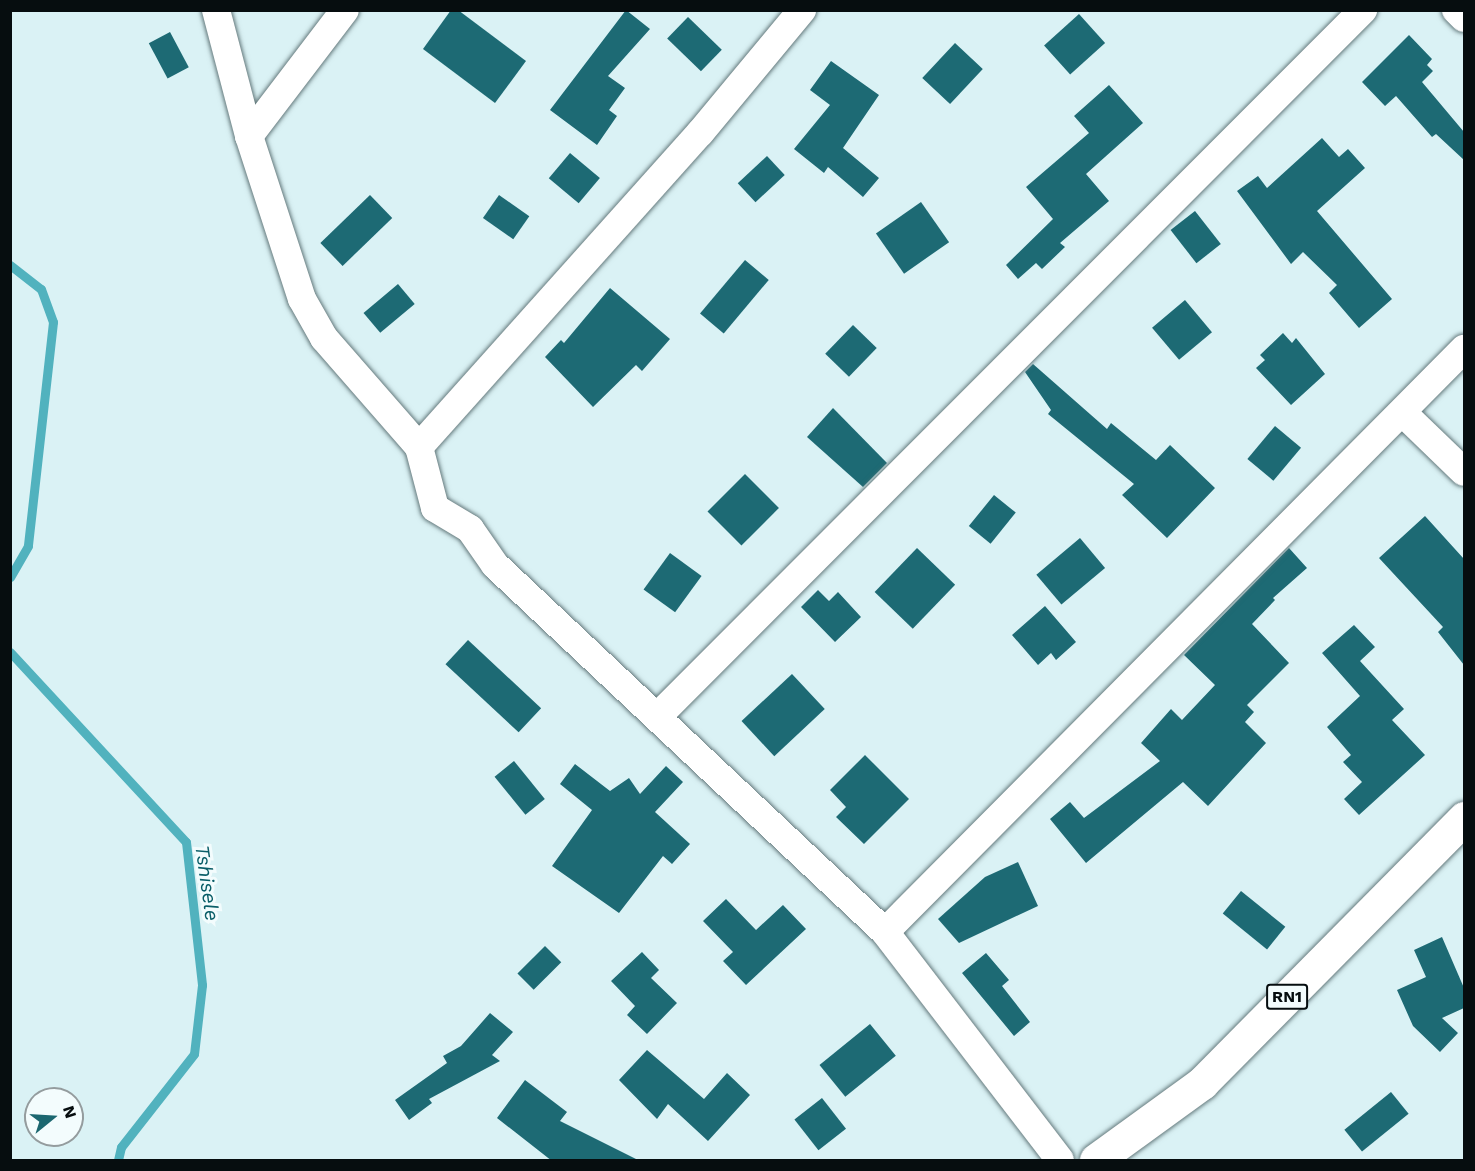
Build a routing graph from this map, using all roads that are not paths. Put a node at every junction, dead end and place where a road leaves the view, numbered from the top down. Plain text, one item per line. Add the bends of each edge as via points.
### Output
1 (216, 10) edge
2 (345, 10) edge
3 (802, 10) edge
4 (1363, 10) edge
5 (1456, 10) edge
6 (1464, 18) edge
7 (249, 136) junction
8 (1464, 349) edge
9 (1404, 414) junction
10 (419, 447) junction
11 (1464, 472) edge
12 (658, 716) junction
13 (1464, 818) edge
14 (885, 932) junction
15 (1060, 1161) edge
16 (1096, 1161) edge

1 - 7 street
2 - 7 street
3 - 10 street via 700,133
4 - 12 street
5 - 6 street
7 - 10 street via 302,299 324,339
8 - 9 street
9 - 11 street
9 - 14 street
10 - 12 street via 435,508 470,529 495,566
12 - 14 street
13 - 16 highway, RN1 via 1202,1083
14 - 15 street

